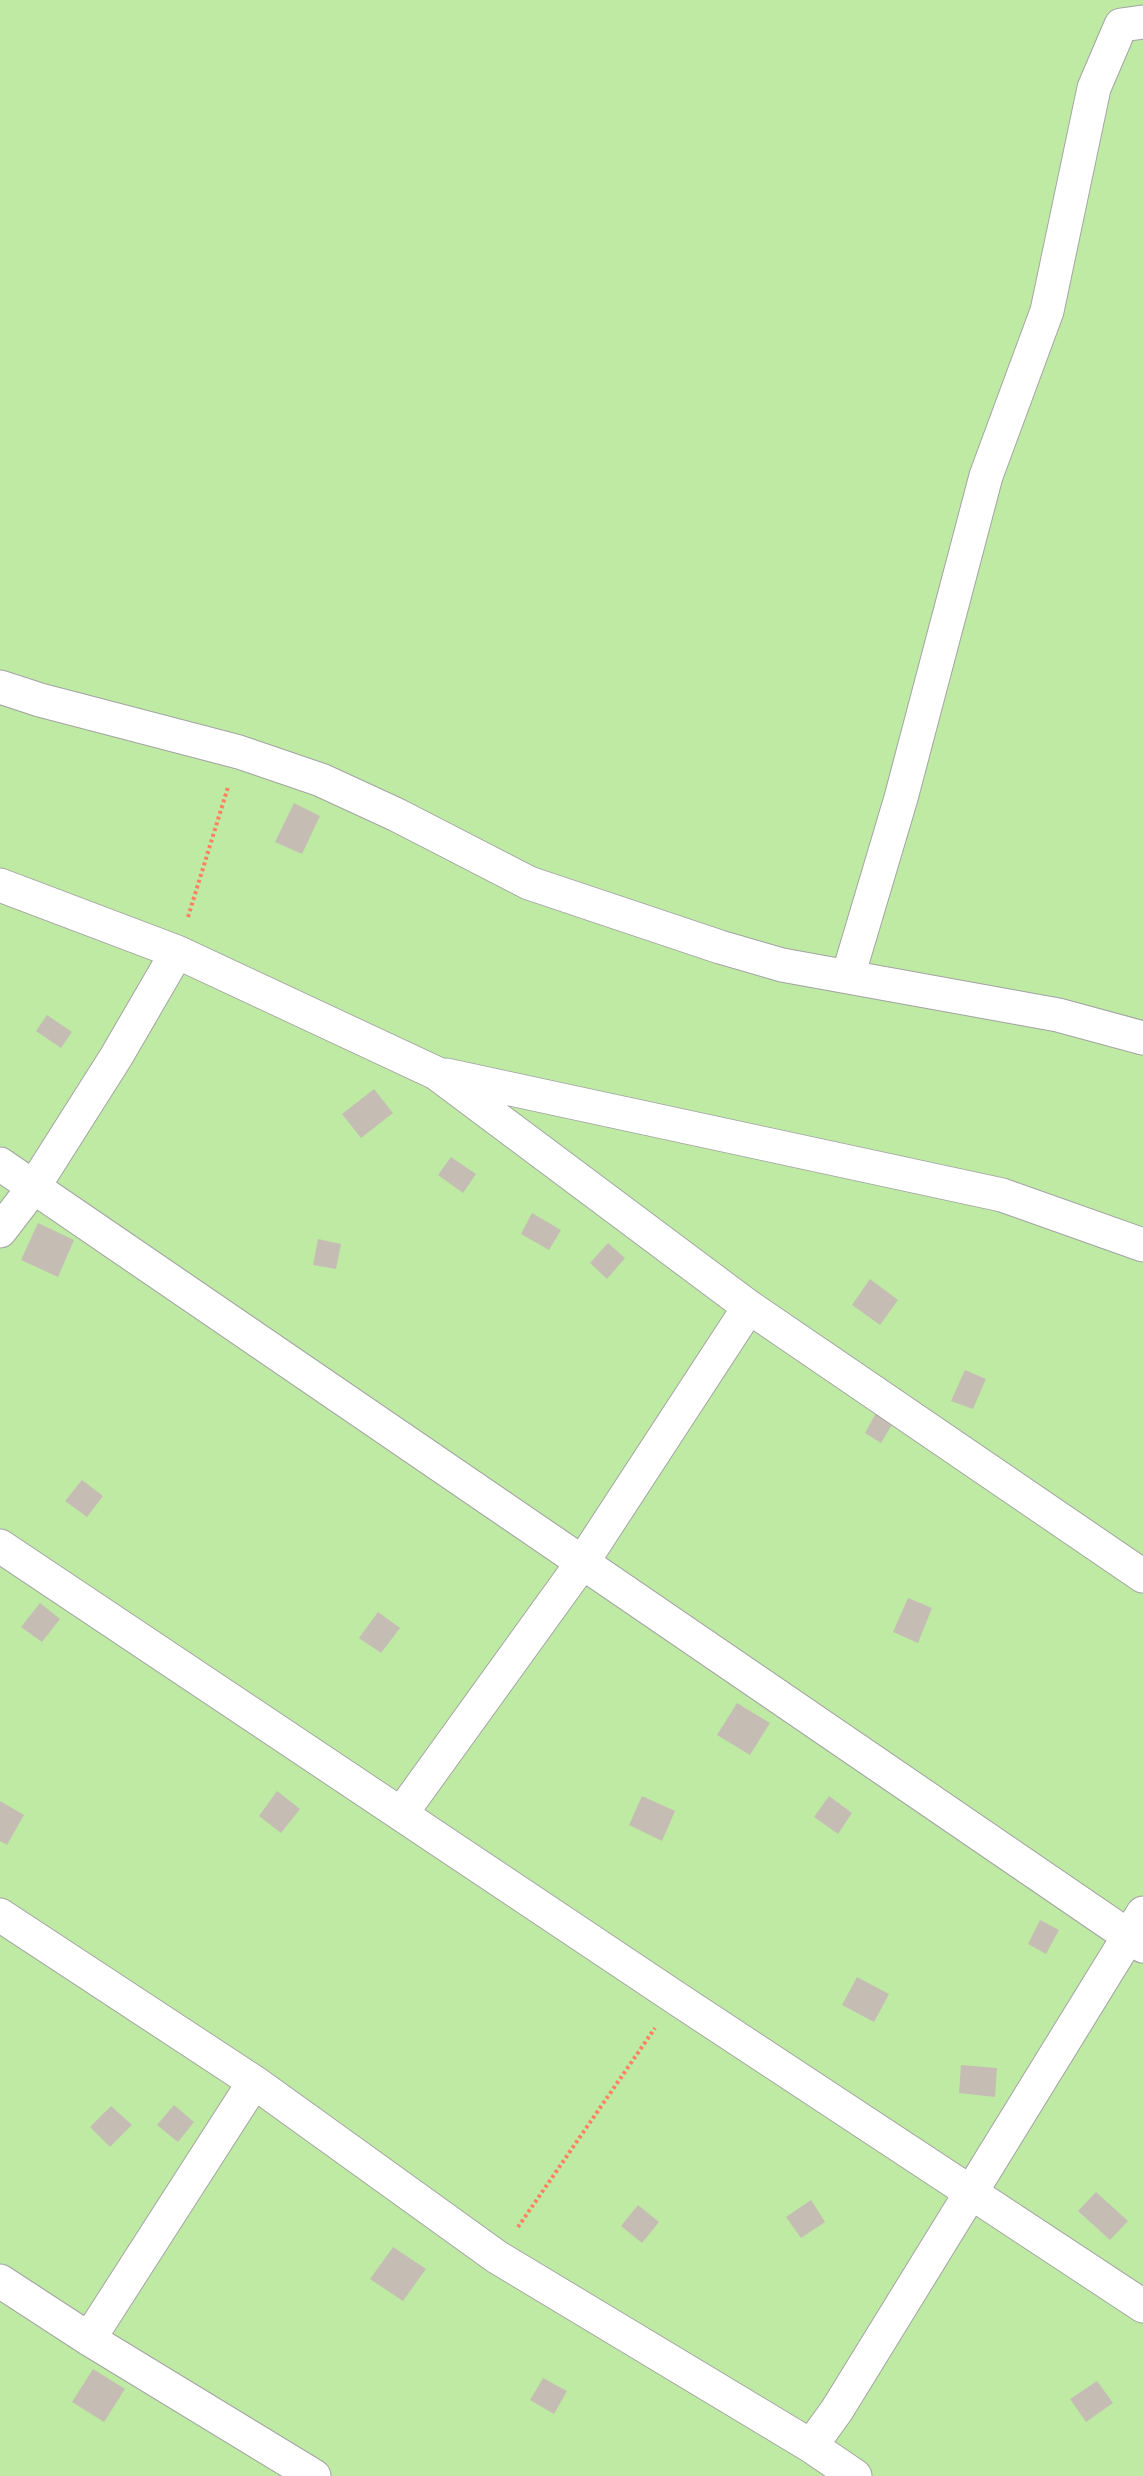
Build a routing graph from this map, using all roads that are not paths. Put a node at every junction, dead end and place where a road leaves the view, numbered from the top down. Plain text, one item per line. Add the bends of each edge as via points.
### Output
1 (1143, 22) edge
2 (0, 687) edge
3 (0, 885) edge
4 (177, 952) junction
5 (848, 976) junction
6 (1143, 1038) edge
7 (436, 1073) junction
8 (0, 1164) edge
9 (33, 1188) junction
10 (0, 1231) edge
11 (1143, 1245) edge
12 (749, 1307) junction
13 (0, 1546) edge
14 (582, 1563) junction
15 (1143, 1576) edge
16 (401, 1814) junction
17 (0, 1915) edge
18 (1138, 1932) edge
19 (254, 2082) junction
20 (970, 2193) junction
21 (0, 2281) edge
22 (1143, 2306) edge
23 (89, 2339) junction
24 (811, 2446) junction
25 (314, 2476) edge
26 (855, 2476) edge

1 - 5 street via 1121,26 1094,88 1047,311 986,476 907,775
2 - 5 street via 239,752 330,784 529,884 720,947
3 - 4 street
4 - 7 street
4 - 9 street
5 - 6 street via 1058,1015
7 - 11 street via 1002,1195
7 - 12 street
8 - 9 street
9 - 10 street
9 - 14 street
12 - 14 street
12 - 15 street
13 - 16 street
14 - 16 street
14 - 18 street
16 - 20 street
17 - 19 street
18 - 20 street
19 - 23 street
19 - 24 street via 497,2257
20 - 22 street
20 - 24 street
21 - 23 street
23 - 25 street
24 - 26 street

